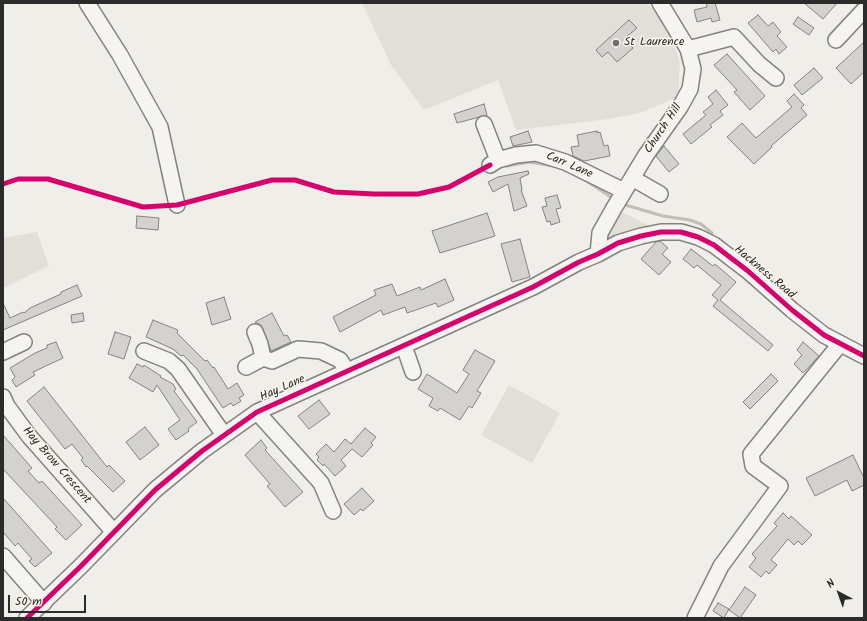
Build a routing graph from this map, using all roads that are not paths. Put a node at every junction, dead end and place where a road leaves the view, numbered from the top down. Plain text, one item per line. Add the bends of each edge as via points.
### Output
1 (87, 3) edge
2 (660, 3) edge
3 (864, 10) edge
4 (836, 40) dead end
5 (688, 49) junction
6 (776, 78) dead end
7 (484, 124) dead end
8 (632, 178) junction
9 (660, 194) dead end
10 (619, 199) junction
11 (177, 205) dead end
12 (598, 254) junction
13 (255, 332) dead end
14 (24, 342) dead end
15 (840, 344) junction
16 (404, 346) junction
17 (144, 351) dead end
18 (3, 352) edge
19 (864, 356) edge
20 (263, 358) junction
21 (246, 367) dead end
22 (347, 372) junction
23 (412, 372) dead end
24 (3, 397) edge
25 (257, 412) junction
26 (224, 435) junction
27 (334, 511) dead end
28 (113, 531) junction
29 (3, 556) edge
30 (44, 603) junction
31 (27, 618) edge
32 (695, 618) edge

1 - 11 street via 120,55 160,127
2 - 5 street, Church Hill
3 - 4 street
5 - 6 street via 734,37
5 - 8 street, Church Hill via 693,69 690,89
7 - 10 street, Carr Lane via 494,162 516,155 536,153 565,162
8 - 9 street
8 - 10 street, Church Hill
10 - 12 street, Church Hill via 600,233
12 - 15 street, Hackness Road via 618,243 661,232 681,232 698,237 725,253 792,310
12 - 16 street, Hay Lane
13 - 20 street
14 - 18 street
15 - 19 street, Hackness Road
15 - 32 street via 752,454 753,466 780,486 720,566
16 - 22 street, Hay Lane
16 - 23 street
17 - 26 street via 169,360 178,369
20 - 21 street
20 - 22 street via 272,361 298,349 321,351 340,360
22 - 25 street, Hay Lane
24 - 28 street, Hay Brow Crescent via 29,436
25 - 26 street, Hay Lane
25 - 27 street via 321,483
26 - 28 street, Hay Lane via 155,490
28 - 30 street, Hay Lane
29 - 30 street
30 - 31 street, Hay Lane

